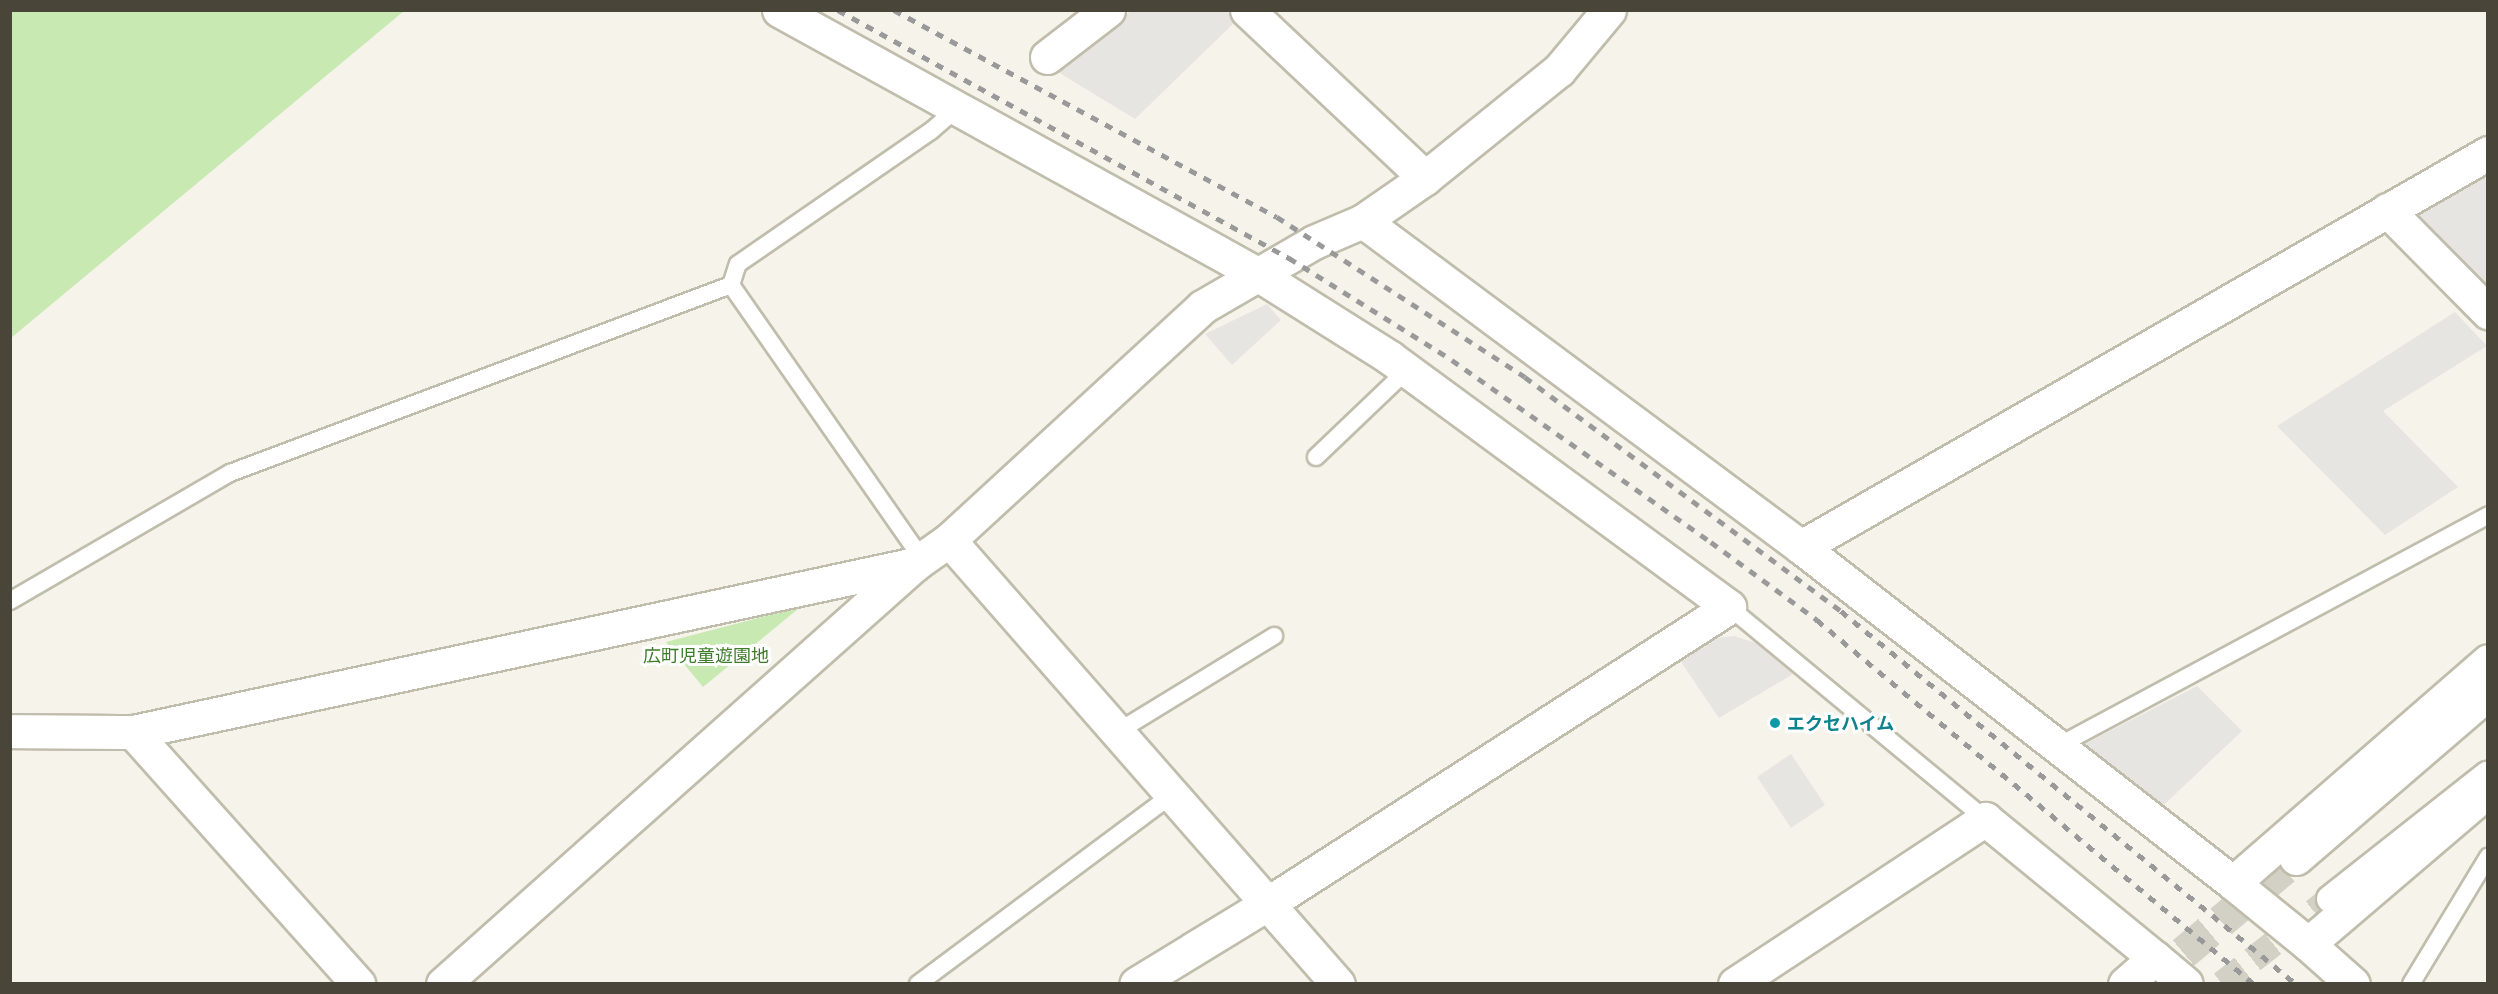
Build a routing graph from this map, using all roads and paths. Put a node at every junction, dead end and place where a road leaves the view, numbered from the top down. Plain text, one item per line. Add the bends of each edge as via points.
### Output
1 (779, 10) edge
2 (1108, 10) edge
3 (1247, 10) edge
4 (1609, 10) edge
5 (1047, 57) dead end
6 (957, 108) junction
7 (2487, 153) edge
8 (1425, 178) junction
9 (2387, 210) junction
10 (1363, 221) junction
11 (1259, 275) junction
12 (731, 285) junction
13 (2487, 312) edge
14 (1407, 370) junction
15 (1316, 457) dead end
16 (2487, 515) edge
17 (949, 540) junction
18 (1801, 547) junction
19 (918, 561) junction
20 (10, 601) edge
21 (1730, 607) junction
22 (1274, 636) dead end
23 (2487, 662) edge
24 (2487, 693) edge
25 (10, 731) edge
26 (1119, 731) junction
27 (133, 732) junction
28 (2058, 746) junction
29 (2487, 788) edge
30 (1172, 795) junction
31 (1985, 819) junction
32 (2487, 857) edge
33 (2296, 858) tunnel mouth
34 (2233, 883) junction
35 (2330, 899) tunnel mouth
36 (1267, 904) junction
37 (2308, 944) junction
38 (2155, 958) junction
39 (358, 984) edge
40 (443, 984) edge
41 (918, 984) edge
42 (1136, 984) edge
43 (1338, 984) edge
44 (1735, 984) edge
45 (2125, 984) edge
46 (2186, 984) edge
47 (2353, 984) edge
48 (2411, 984) edge

1 - 6 street
2 - 5 street
3 - 8 street
4 - 8 street via 1559,70
6 - 11 street
6 - 12 lane via 931,131 738,264
7 - 9 street
8 - 10 street
9 - 13 street
9 - 18 street
10 - 11 street via 1314,242
10 - 18 street
11 - 14 street
11 - 17 street via 1202,307
12 - 19 lane
12 - 20 lane via 230,473
14 - 15 lane
14 - 21 street
16 - 28 lane
17 - 19 street
17 - 26 street
18 - 28 street
19 - 27 street
19 - 40 street
21 - 31 lane
21 - 36 street
22 - 26 lane
23 - 34 street
24 - 33 street
25 - 27 street
26 - 30 street
27 - 39 street
28 - 34 street
29 - 35 street
29 - 37 street
30 - 36 street
30 - 41 lane
31 - 38 street
31 - 44 street
32 - 48 lane
34 - 37 street
36 - 42 street
36 - 43 street
37 - 47 street
38 - 45 street
38 - 46 street

